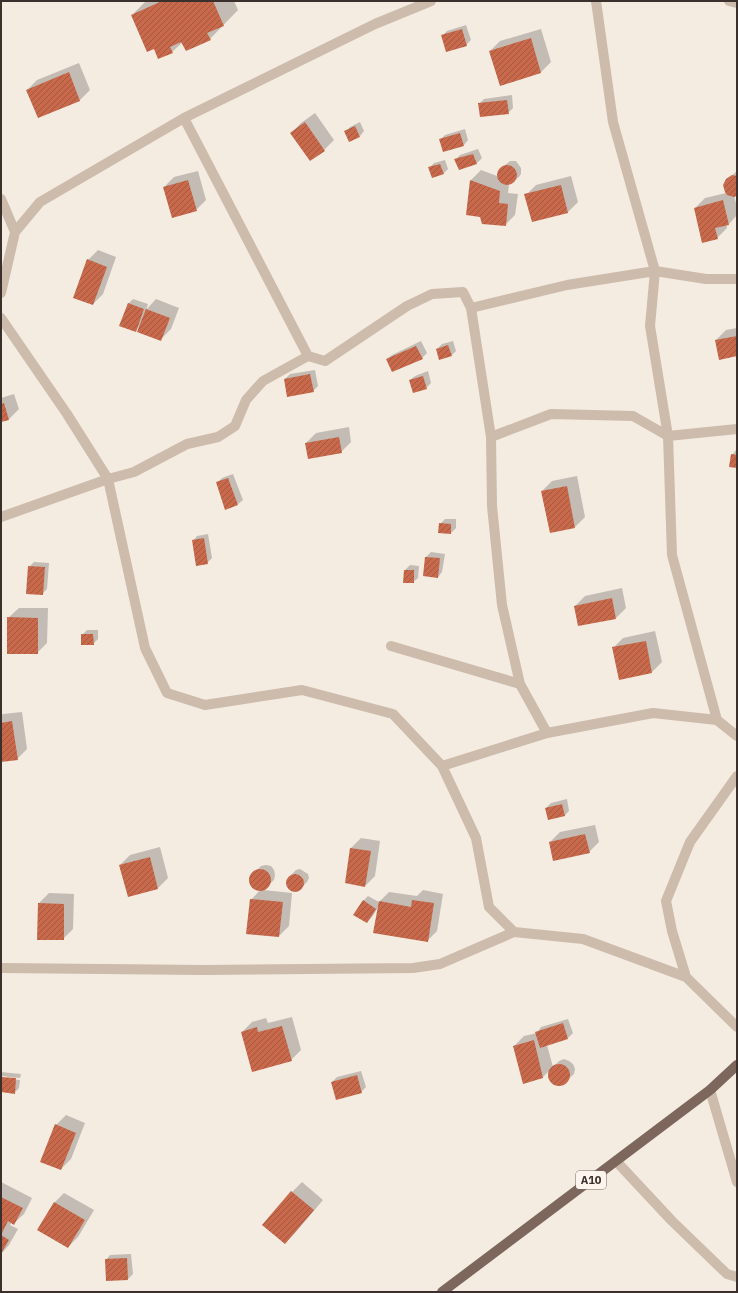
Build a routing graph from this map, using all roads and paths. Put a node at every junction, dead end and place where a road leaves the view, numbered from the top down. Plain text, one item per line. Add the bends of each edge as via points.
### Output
1 (431, 1) edge
2 (596, 1) edge
3 (729, 1) edge
4 (737, 3) edge
5 (184, 118) junction
6 (1, 199) edge
7 (15, 232) junction
8 (655, 271) junction
9 (737, 279) edge
10 (1, 293) edge
11 (471, 308) junction
12 (1, 318) edge
13 (308, 356) junction
14 (737, 429) edge
15 (668, 436) junction
16 (491, 437) junction
17 (108, 479) junction
18 (1, 517) edge
19 (391, 646) dead end
20 (520, 684) junction
21 (717, 720) junction
22 (547, 733) junction
23 (737, 736) edge
24 (442, 766) junction
25 (737, 776) edge
26 (514, 932) junction
27 (1, 968) edge
28 (686, 977) junction
29 (737, 1027) edge
30 (737, 1066) edge
31 (710, 1090) junction
32 (616, 1161) junction
33 (737, 1182) edge
34 (737, 1277) edge
35 (442, 1292) edge

1 - 5 street via 375,24
2 - 8 street via 613,122
3 - 4 street
5 - 7 street via 40,202
5 - 13 street
6 - 7 street
7 - 10 street
8 - 9 street via 706,279
8 - 11 street via 567,286
8 - 15 street via 650,326
11 - 13 street via 464,292 432,294 407,306 325,361
11 - 16 street
12 - 17 street
13 - 17 street via 263,381 246,400 235,426 218,437 187,444 134,472
14 - 15 street
15 - 16 street via 633,416 551,414
15 - 21 street via 672,555
16 - 20 street via 492,506 502,606
17 - 18 street
17 - 24 street via 145,648 167,694 205,705 302,690 393,714
19 - 20 street
20 - 22 street
21 - 22 street via 653,713
21 - 23 street
22 - 24 street
24 - 26 street via 476,838 489,907
25 - 28 street via 690,842 666,901
26 - 27 street via 440,964 413,968
26 - 28 street via 583,938
28 - 29 street
30 - 31 main road, A10
31 - 32 main road, A10
31 - 33 street
32 - 34 street via 672,1221 727,1274
32 - 35 main road, A10

